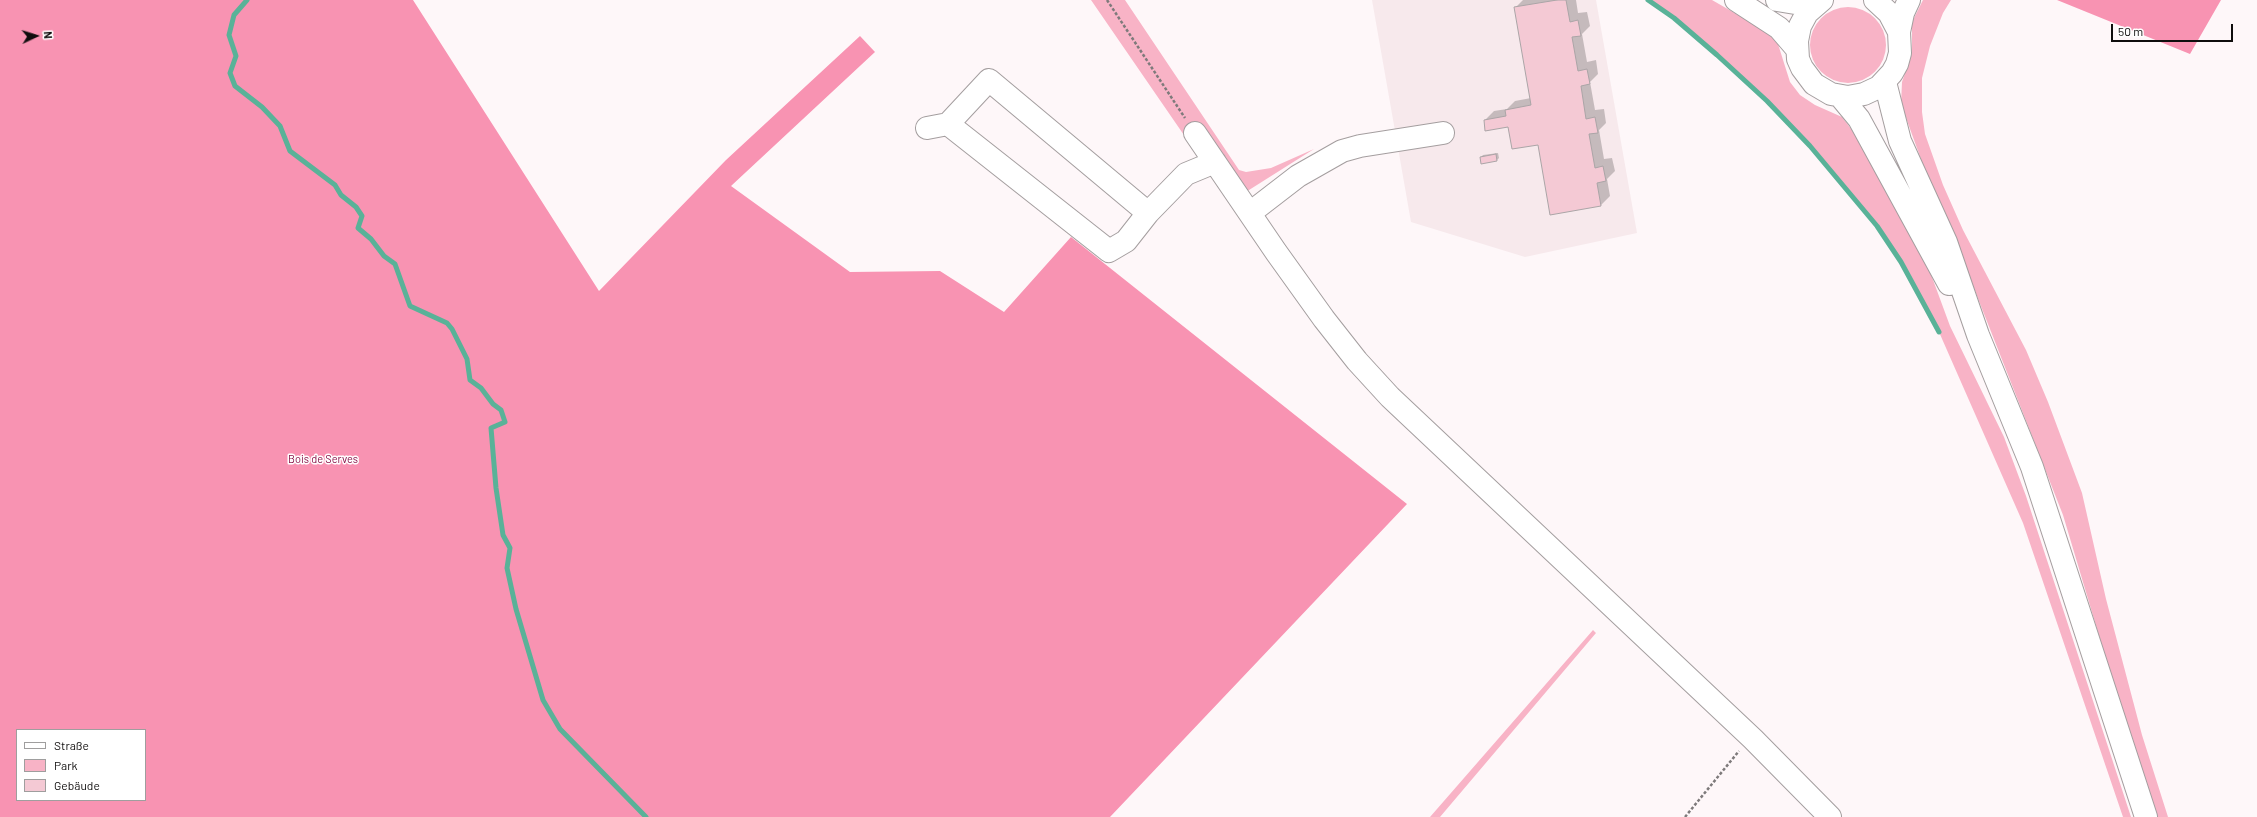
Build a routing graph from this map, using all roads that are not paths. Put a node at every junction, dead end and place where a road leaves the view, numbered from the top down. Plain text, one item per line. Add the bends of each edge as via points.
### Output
1 (1736, 0) edge
2 (1777, 0) edge
3 (1875, 0) edge
4 (1909, 0) edge
5 (1820, 1) edge
6 (1899, 32) junction
7 (1797, 49) junction
8 (1885, 82) junction
9 (1840, 96) junction
10 (948, 124) junction
11 (927, 128) dead end
12 (1195, 133) road end
13 (1443, 133) dead end
14 (1215, 162) junction
15 (1148, 213) junction
16 (1250, 213) junction
17 (1978, 335) junction
18 (1830, 817) edge
19 (2146, 817) edge

1 - 7 main road via 1779,28
2 - 5 main road via 1795,3
3 - 6 main road via 1889,13
4 - 6 main road
5 - 7 main road via 1807,13 1800,26
6 - 8 main road via 1897,64
7 - 9 main road via 1807,76 1822,90
8 - 9 main road via 1864,94
8 - 17 main road via 1900,141 1946,242
9 - 17 main road via 1859,119
10 - 11 main road
10 - 15 main road via 1109,252 1126,241
10 - 15 main road via 989,80
12 - 14 main road
13 - 16 main road via 1342,151 1298,176
14 - 15 main road via 1186,174
14 - 16 main road
16 - 18 main road via 1324,319 1357,361 1390,396 1753,739
17 - 19 main road via 2037,482

